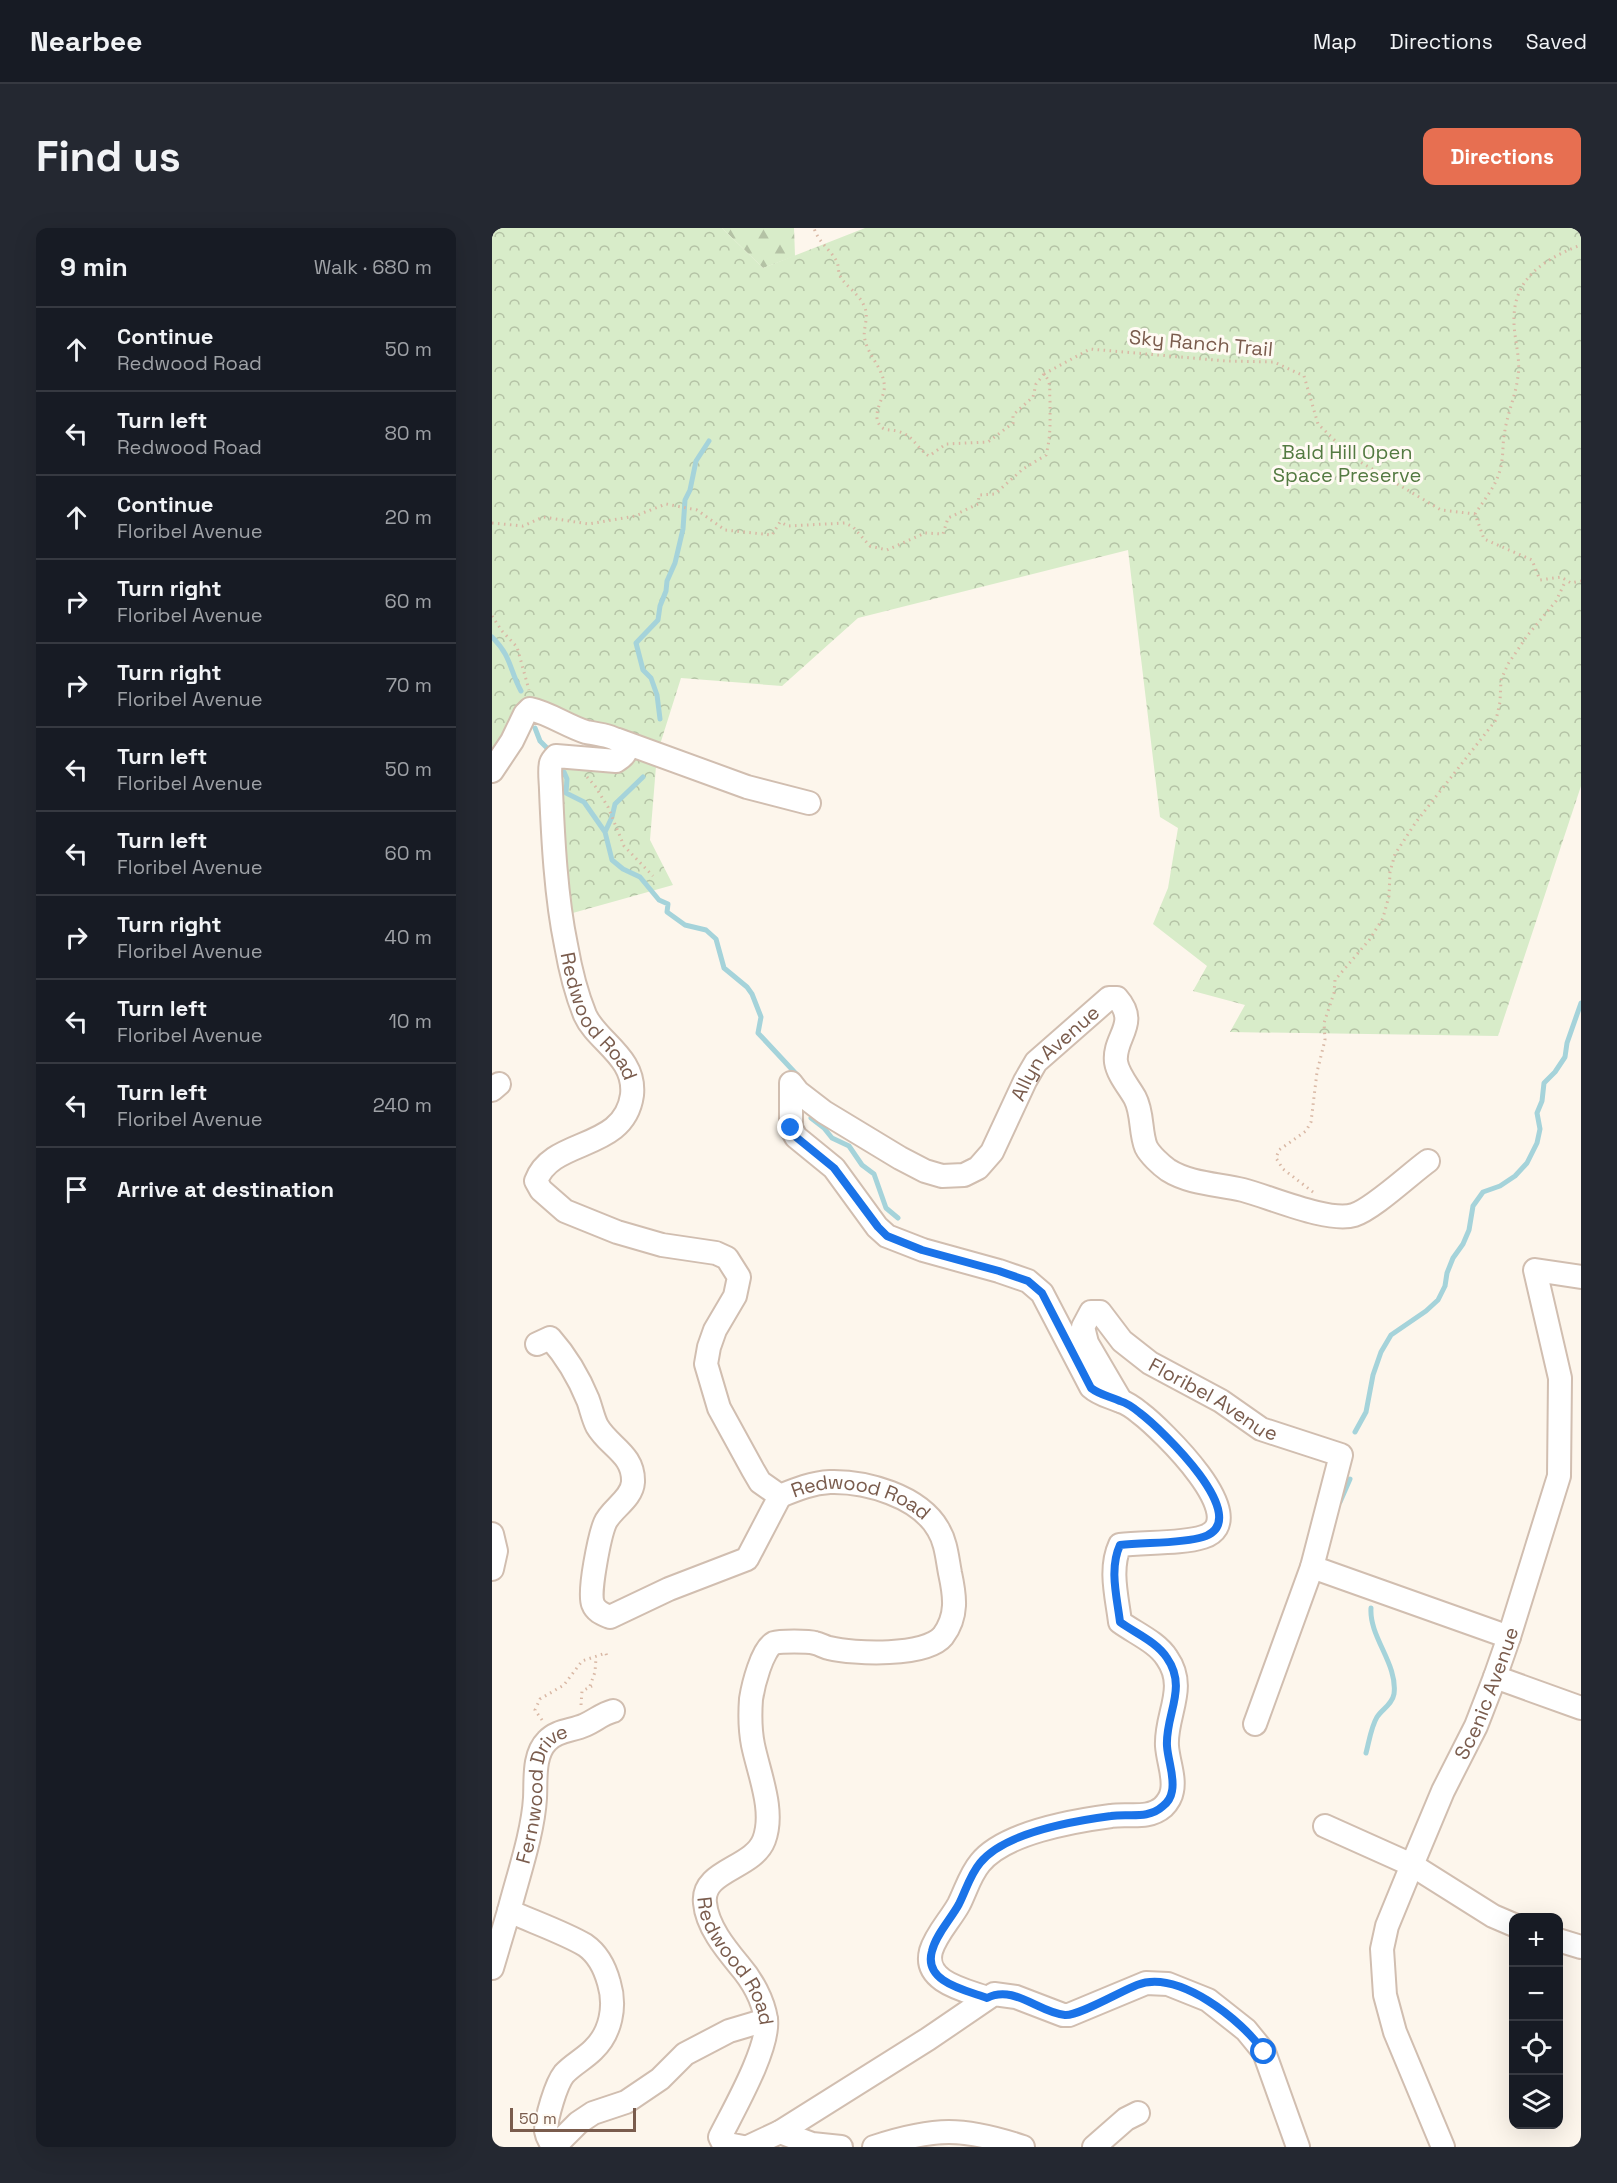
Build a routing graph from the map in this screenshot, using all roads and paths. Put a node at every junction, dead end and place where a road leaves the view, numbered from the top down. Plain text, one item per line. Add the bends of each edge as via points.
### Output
1 (814, 228) edge
2 (1581, 245) edge
3 (1044, 374) junction
4 (1475, 514) junction
5 (492, 523) edge
6 (1566, 580) junction
7 (1581, 581) edge
8 (492, 616) edge
9 (533, 709) junction
10 (618, 740) junction
11 (567, 757) junction
12 (492, 771) edge
13 (809, 803) dead end
14 (653, 876) dead end
15 (791, 1107) joint
16 (1428, 1161) dead end
17 (1312, 1190) dead end
18 (1581, 1277) edge
19 (537, 1344) dead end
20 (1121, 1401) junction
21 (780, 1496) junction
22 (492, 1534) edge
23 (1312, 1567) junction
24 (492, 1569) edge
25 (1509, 1637) junction
26 (596, 1658) junction
27 (607, 1658) dead end
28 (1495, 1677) junction
29 (590, 1686) dead end
30 (1581, 1708) edge
31 (613, 1711) dead end
32 (1255, 1724) dead end
33 (554, 1736) junction
34 (1325, 1826) dead end
35 (1412, 1865) junction
36 (509, 1911) junction
37 (1509, 1923) edge
38 (1563, 1942) edge
39 (1581, 1947) edge
40 (492, 1968) edge
41 (987, 1998) junction
42 (766, 2020) junction
43 (1137, 2113) dead end
44 (780, 2132) junction
45 (554, 2147) edge
46 (746, 2147) edge
47 (841, 2147) edge
48 (874, 2147) edge
49 (1023, 2147) edge
50 (1094, 2147) edge
51 (1298, 2147) edge
52 (1443, 2147) edge

1 - 3 path via 837,262 840,277 865,308 864,338 881,372 884,389 877,416 884,429 914,440 929,456 946,444 988,442 1013,423 1013,415 1033,397
2 - 4 path via 1531,273 1516,303 1519,374 1505,430 1500,472
3 - 4 path, Sky Ranch Trail via 1090,349 1274,362 1304,376 1318,424 1352,457 1441,510
3 - 5 path via 1051,383 1047,455 1023,469 995,494 979,495 978,504 948,518 943,534 924,533 887,550 870,546 845,523 788,526 780,522 772,535 725,530 696,510 666,504 635,516 589,524 543,517 523,526
4 - 6 path via 1484,538 1532,560 1540,580
6 - 7 path
6 - 17 path via 1556,601 1508,664 1501,680 1496,720 1395,854 1383,918 1335,980 1324,1023 1325,1040 1311,1122 1306,1131 1279,1150 1276,1158 1283,1169
8 - 9 path via 517,646
9 - 10 street via 580,730
9 - 12 street via 525,714
10 - 11 street via 625,751 616,761
10 - 13 street via 747,787
11 - 14 path via 595,786 624,846
11 - 21 street, Redwood Road via 556,756 551,764 552,819 566,943 586,1017 621,1059 630,1075 632,1092 621,1123 594,1142 555,1157 540,1170 536,1181 565,1211 617,1232 727,1258 739,1277 735,1296 715,1330 706,1364 719,1408 760,1482
15 - 16 street, Allyn Avenue via 791,1083 824,1112 900,1158 942,1176 964,1175 978,1168 992,1152 1036,1062 1109,998 1117,998 1127,1014 1115,1059 1117,1068 1137,1101 1149,1153 1169,1170 1301,1208 1343,1216 1365,1209
15 - 20 street, Floribel Avenue via 791,1128 796,1137 834,1168 882,1232 922,1250 1028,1281 1042,1293 1091,1388
18 - 25 street, Scenic Avenue via 1535,1270 1560,1377 1559,1476
19 - 21 street via 550,1338 562,1352 597,1426 630,1465 633,1484 606,1522 593,1575 592,1603 599,1612 610,1617 747,1559
20 - 23 street, Floribel Avenue via 1088,1343 1083,1327 1091,1312 1100,1312 1122,1341 1150,1363 1221,1401 1261,1429 1341,1455
20 - 41 street, Floribel Avenue via 1156,1427 1187,1458 1216,1500 1219,1512 1215,1529 1203,1537 1120,1545 1115,1555 1120,1622 1164,1654 1173,1669 1177,1697 1167,1744 1172,1793 1154,1813 1113,1815 1025,1835 997,1848 981,1862 932,1947 930,1959 933,1971 942,1980
21 - 42 street, Redwood Road via 804,1486 848,1483 900,1497 925,1511 945,1542 956,1605 942,1636 933,1644 868,1652 813,1642 776,1642 760,1664 752,1698 752,1742 768,1829 754,1855 710,1884 705,1905 722,1944 757,1992
22 - 24 street via 496,1551
23 - 25 street
23 - 32 street, Floribel Avenue
25 - 28 street, Scenic Avenue
26 - 27 path via 606,1653
26 - 29 path
26 - 33 path via 582,1661 564,1685 538,1703 536,1713
28 - 30 street
28 - 35 street, Scenic Avenue
31 - 33 street, Fernwood Drive
33 - 36 street, Fernwood Drive via 540,1752 531,1826
34 - 35 street
35 - 37 street
35 - 52 street, Scenic Avenue via 1387,1926 1383,1949 1385,1995 1395,2032
36 - 40 street, Fernwood Drive
36 - 45 street via 585,1945 598,1957 611,1988 614,2004 602,2039 563,2075 557,2088 546,2129
38 - 39 street
41 - 44 street, Redwood Road
41 - 51 street via 994,1994 1016,1997 1063,2015 1146,1983 1168,1984 1200,1996 1236,2021 1264,2052
42 - 45 street via 729,2031 685,2054 660,2079 626,2102 578,2122
42 - 46 street, Redwood Road via 764,2043 720,2138 723,2143
43 - 50 street
44 - 46 street, Redwood Road
44 - 47 street via 812,2144
48 - 49 street via 903,2137 943,2131 968,2132

